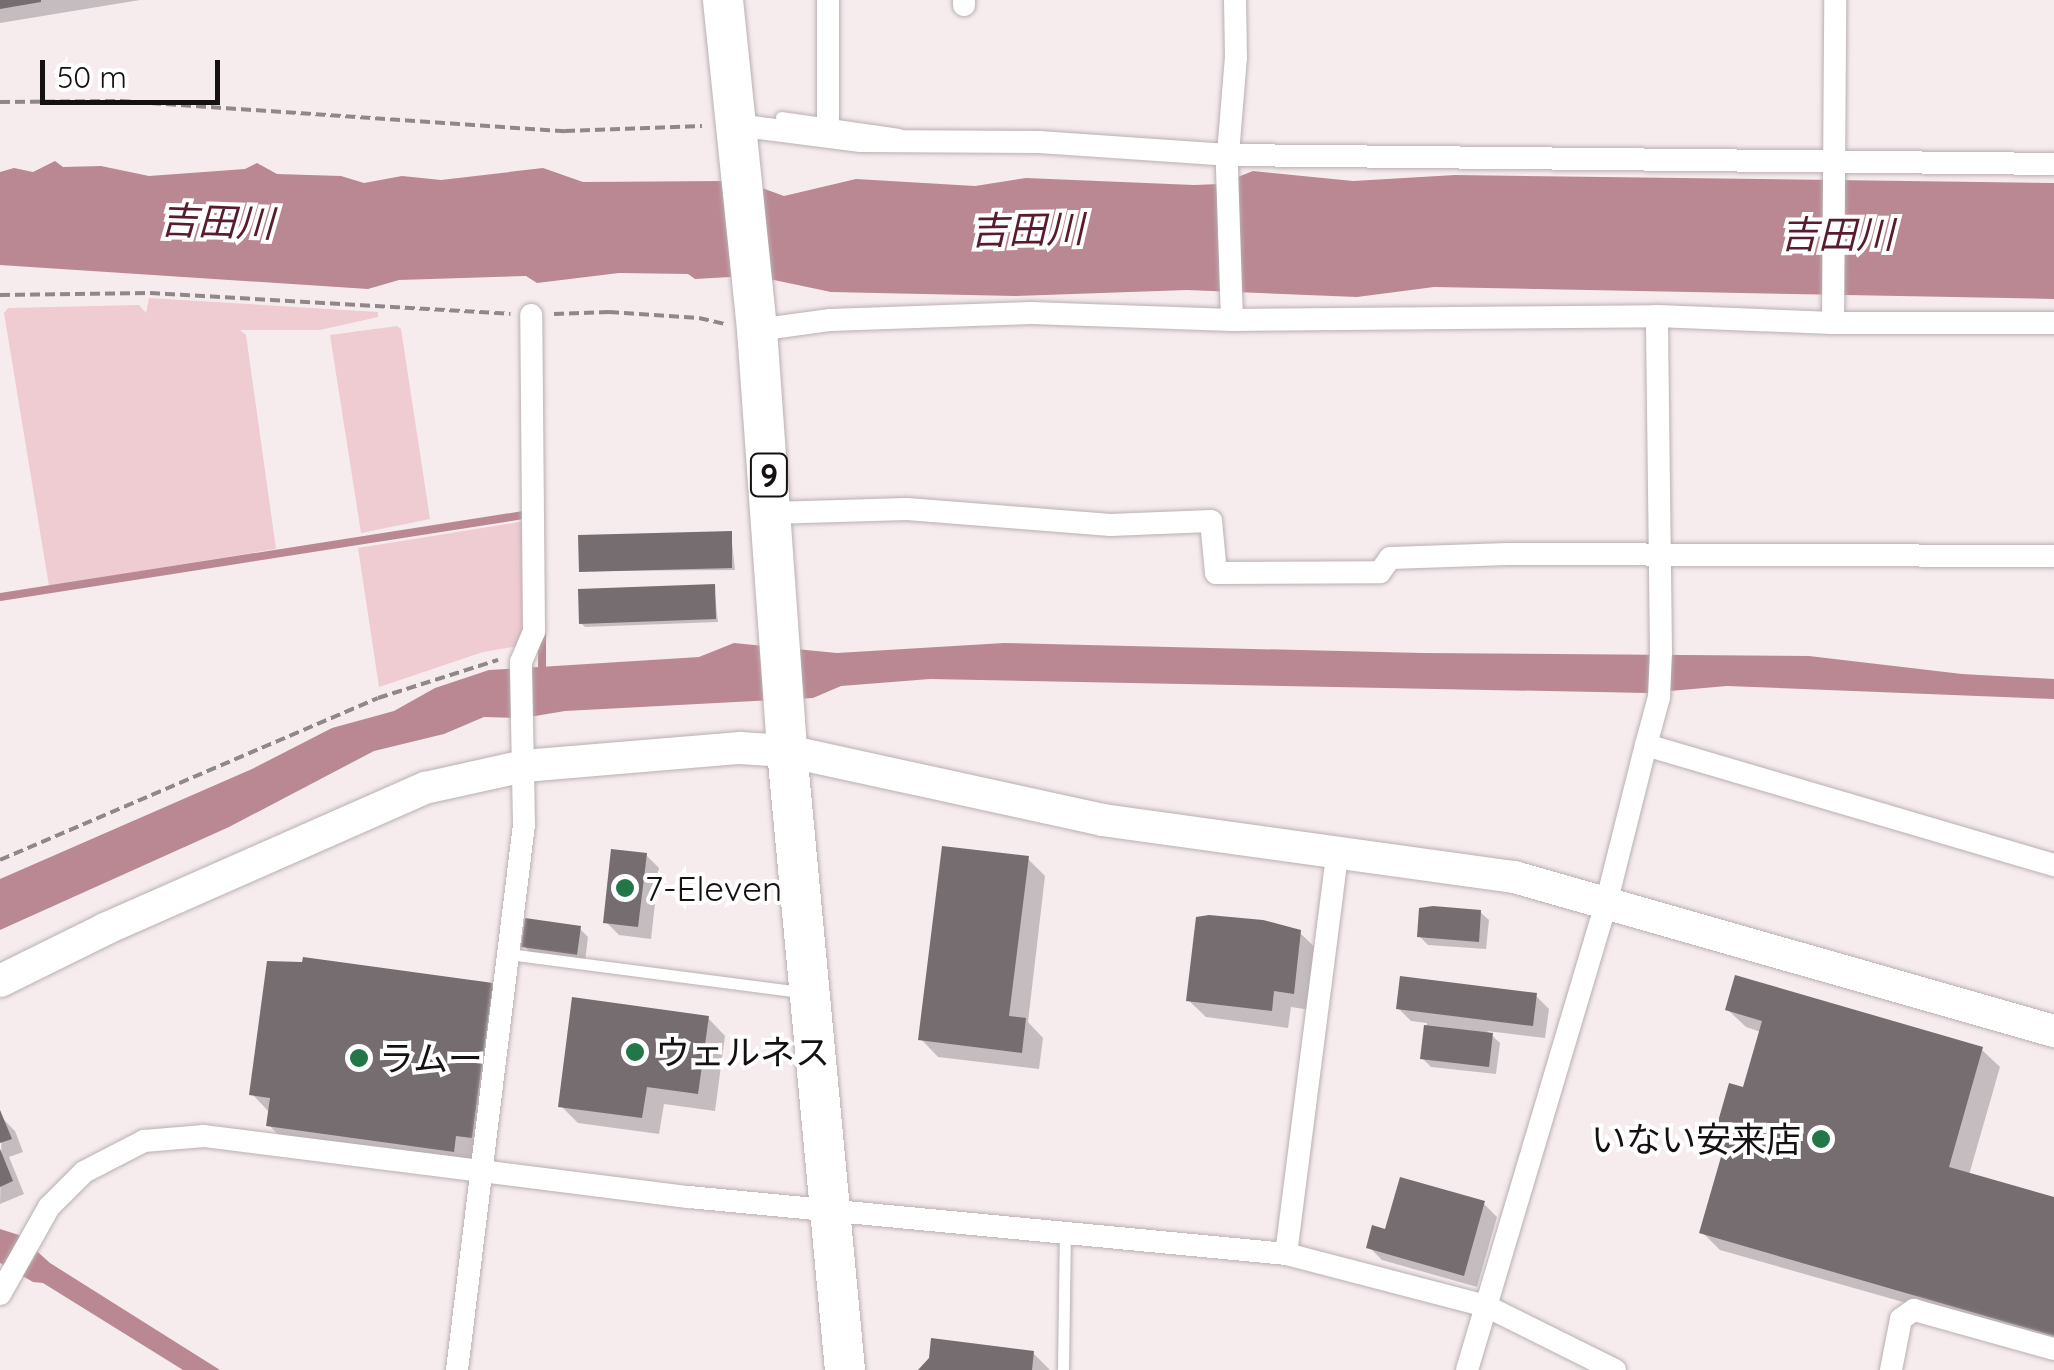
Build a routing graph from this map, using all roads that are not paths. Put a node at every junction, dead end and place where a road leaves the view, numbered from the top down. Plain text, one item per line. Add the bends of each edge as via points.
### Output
1 (723, 0) edge
2 (828, 0) edge
3 (1235, 0) edge
4 (1835, 0) edge
5 (781, 117) dead end
6 (828, 124) junction
7 (737, 131) junction
8 (903, 141) junction
9 (1228, 161) junction
10 (2054, 164) edge
11 (1833, 167) junction
12 (1832, 313) junction
13 (531, 315) road end
14 (1656, 316) junction
15 (756, 320) junction
16 (1232, 320) junction
17 (2054, 323) edge
18 (772, 513) junction
19 (1661, 556) junction
20 (2054, 556) edge
21 (1646, 745) junction
22 (787, 750) junction
23 (524, 766) junction
24 (1338, 850) junction
25 (2054, 865) edge
26 (1606, 904) junction
27 (508, 954) junction
28 (0, 981) edge
29 (810, 993) junction
30 (2054, 1031) edge
31 (480, 1174) junction
32 (830, 1211) junction
33 (1065, 1236) junction
34 (1286, 1254) junction
35 (3, 1287) edge
36 (1486, 1306) junction
37 (2054, 1349) edge
38 (457, 1370) edge
39 (845, 1370) edge
40 (1062, 1370) edge
41 (1467, 1370) edge
42 (1615, 1370) edge
43 (1890, 1370) edge

1 - 7 highway, 9
2 - 6 street
3 - 9 street
4 - 11 street
5 - 6 lane
6 - 8 lane via 882,129
7 - 8 street
7 - 15 highway, 9
8 - 9 street via 1039,142
9 - 11 street
9 - 16 street
10 - 11 street
11 - 12 street
12 - 14 street
12 - 17 street
13 - 23 street via 534,632 522,663
14 - 16 street
14 - 19 street
15 - 16 street via 1030,314
15 - 18 highway, 9
18 - 19 street via 907,509 1110,525 1211,521 1216,572 1380,572 1390,558
18 - 22 highway, 9
19 - 20 street
19 - 21 street via 1659,697
21 - 25 street
21 - 26 street
22 - 23 street
22 - 24 street via 1104,820
22 - 29 highway, 9
23 - 27 street
23 - 28 street via 425,788
24 - 26 street via 1514,878
24 - 34 street
26 - 30 street
26 - 36 street
27 - 29 lane
27 - 31 street
29 - 32 highway, 9
31 - 32 street
31 - 35 street via 232,1138 144,1141 75,1179 50,1206
31 - 38 street
32 - 33 street
32 - 39 highway, 9
33 - 34 street
33 - 40 lane
34 - 36 street
36 - 41 street
36 - 42 street
37 - 43 street via 1914,1310 1901,1320

